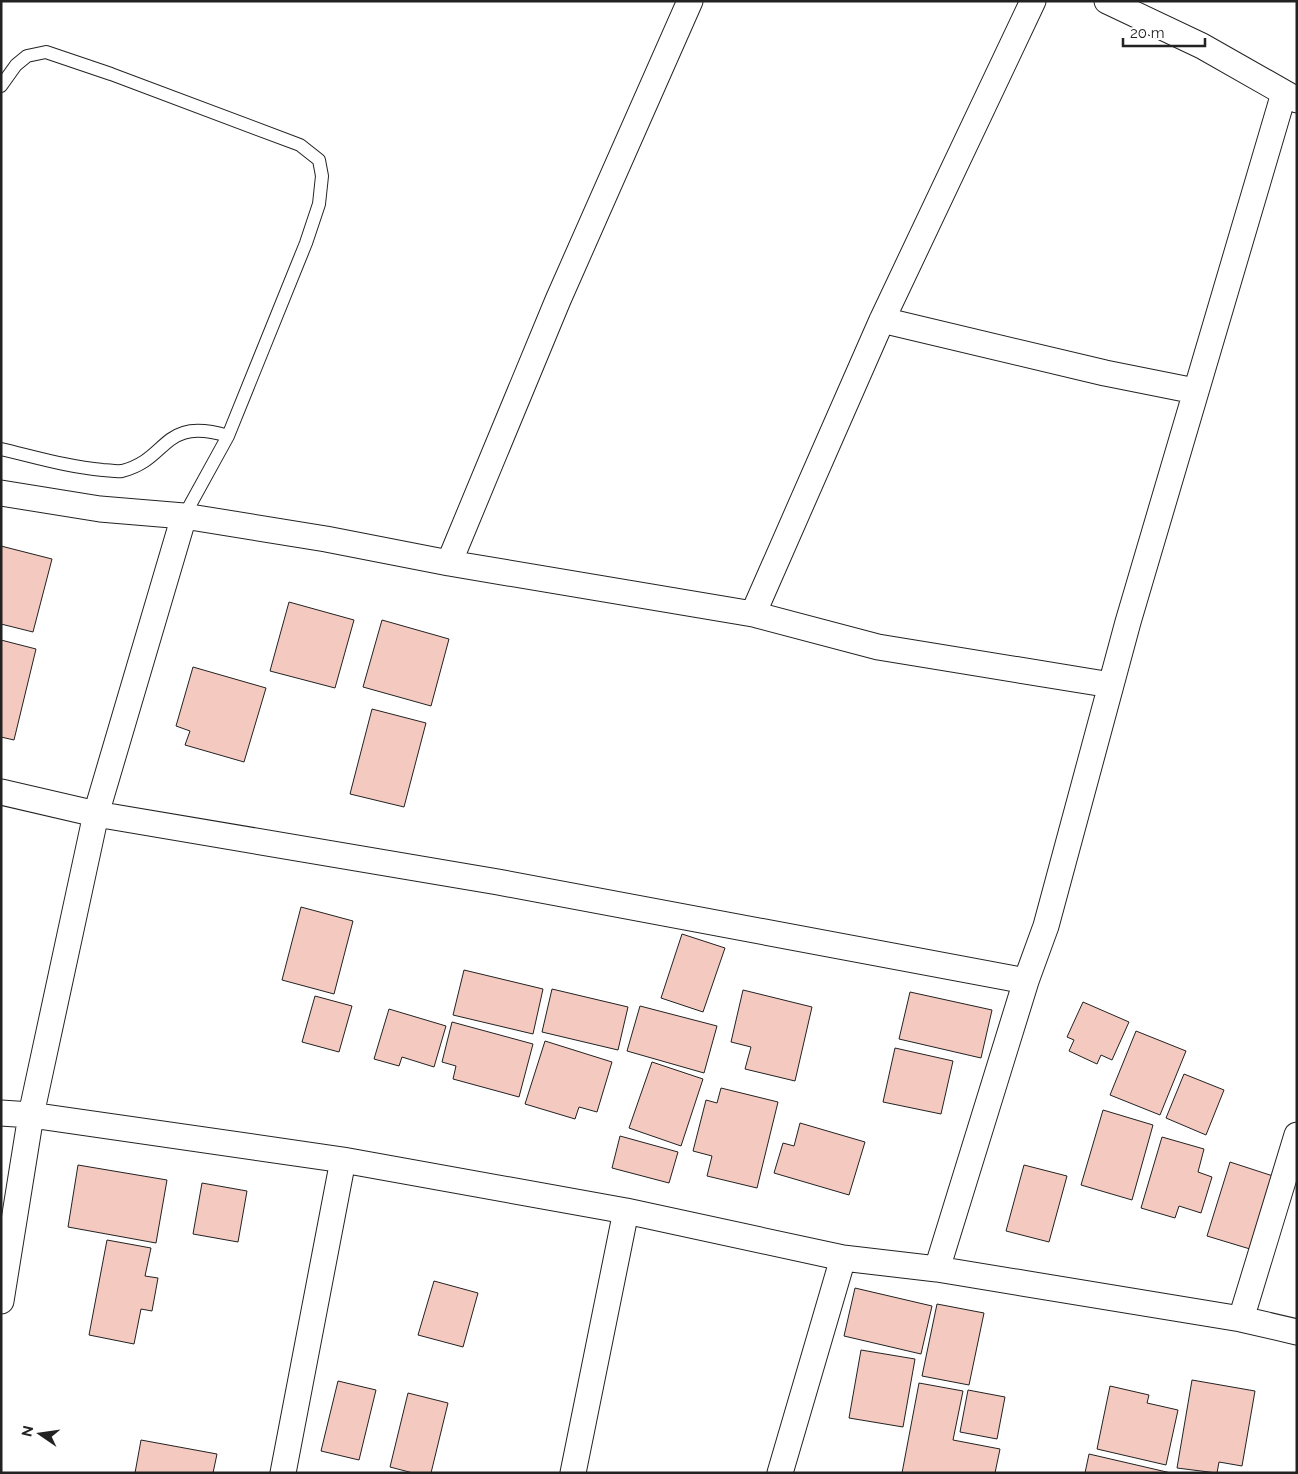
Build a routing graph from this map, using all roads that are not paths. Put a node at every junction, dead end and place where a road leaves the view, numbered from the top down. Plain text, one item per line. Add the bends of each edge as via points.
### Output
1 (690, 1) edge
2 (1032, 1) edge
3 (1107, 1) edge
4 (1, 86) edge
5 (1290, 96) edge
6 (882, 320) junction
7 (1195, 391) junction
8 (228, 436) junction
9 (1, 448) edge
10 (1, 493) edge
11 (184, 516) junction
12 (450, 563) junction
13 (753, 614) junction
14 (1110, 685) junction
15 (1, 792) edge
16 (96, 814) junction
17 (1026, 981) junction
18 (1, 1113) edge
19 (31, 1115) junction
20 (1297, 1135) edge
21 (343, 1160) junction
22 (626, 1211) junction
23 (842, 1258) junction
24 (937, 1269) junction
25 (1, 1300) edge
26 (1241, 1319) junction
27 (1297, 1332) edge
28 (283, 1473) edge
29 (573, 1473) edge
30 (780, 1473) edge

1 - 12 street via 558,300
2 - 6 street
3 - 5 street via 1202,46
4 - 8 lane via 27,56 46,52 300,146 318,160 322,176 319,204 306,244
5 - 7 street
6 - 7 street
6 - 13 street
7 - 14 street
8 - 9 lane via 197,430 175,434 134,466 120,471 77,468
8 - 11 lane
10 - 11 street via 100,509
11 - 12 street
11 - 16 street
12 - 13 street
13 - 14 street via 878,647
14 - 17 street via 1046,926
15 - 16 street
16 - 17 street via 498,882
16 - 19 street
17 - 24 street
18 - 19 street
19 - 21 street
19 - 25 street
20 - 26 street
21 - 22 street
21 - 28 street
22 - 23 street
22 - 29 street
23 - 24 street
23 - 30 street
24 - 26 street
26 - 27 street

